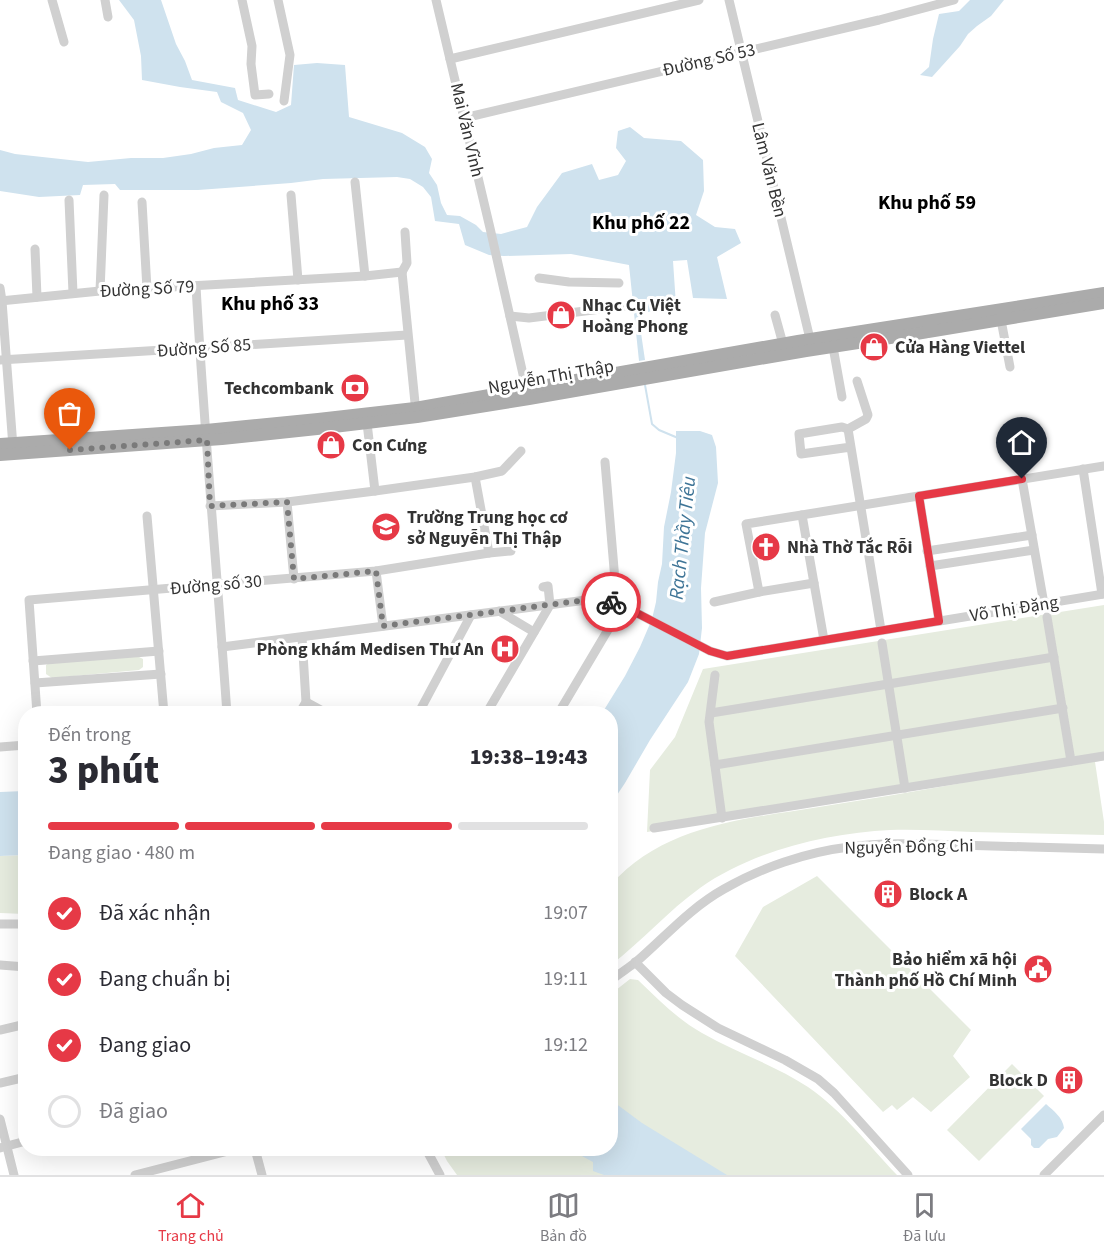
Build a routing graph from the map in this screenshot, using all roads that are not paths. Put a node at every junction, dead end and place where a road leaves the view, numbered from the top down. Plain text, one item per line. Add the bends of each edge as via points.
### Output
1 (52, 0) edge
2 (105, 0) edge
3 (242, 0) edge
4 (278, 0) edge
5 (436, 0) edge
6 (699, 0) edge
7 (729, 0) edge
8 (954, 0) edge
9 (108, 17) dead end
10 (64, 42) dead end
11 (741, 52) junction
12 (450, 59) junction
13 (269, 94) dead end
14 (284, 101) dead end
15 (464, 118) junction
16 (355, 182) dead end
17 (104, 195) dead end
18 (291, 195) dead end
19 (69, 200) dead end
20 (142, 202) dead end
21 (405, 232) dead end
22 (35, 249) dead end
23 (402, 272) junction
24 (365, 276) junction
25 (539, 278) dead end
26 (298, 280) junction
27 (619, 283) dead end
28 (196, 286) junction
29 (0, 288) edge
30 (147, 289) junction
31 (100, 291) junction
32 (73, 293) junction
33 (1104, 293) edge
34 (37, 297) junction
35 (1, 301) edge
36 (1085, 301) junction
37 (1104, 303) edge
38 (625, 306) dead end
39 (775, 315) dead end
40 (510, 316) junction
41 (1001, 320) junction
42 (407, 335) junction
43 (783, 344) junction
44 (812, 344) junction
45 (833, 346) junction
46 (200, 348) junction
47 (3, 360) edge
48 (1010, 368) dead end
49 (654, 372) junction
50 (857, 381) dead end
51 (528, 394) junction
52 (842, 397) dead end
53 (416, 412) junction
54 (367, 423) junction
55 (848, 429) junction
56 (206, 435) junction
57 (9, 447) edge
58 (851, 447) junction
59 (521, 451) dead end
60 (0, 455) edge
61 (605, 462) dead end
62 (1104, 466) edge
63 (1083, 469) junction
64 (475, 477) junction
65 (1022, 479) junction
66 (375, 491) junction
67 (919, 496) junction
68 (287, 502) junction
69 (210, 506) junction
70 (861, 506) junction
71 (802, 515) junction
72 (147, 516) dead end
73 (1032, 536) junction
74 (1035, 550) junction
75 (511, 551) dead end
76 (927, 551) junction
77 (489, 552) junction
78 (930, 566) junction
79 (376, 571) junction
80 (294, 579) junction
81 (814, 583) junction
82 (217, 585) junction
83 (543, 586) dead end
84 (154, 590) junction
85 (759, 592) junction
86 (1103, 594) edge
87 (714, 602) dead end
88 (617, 604) junction
89 (1044, 604) junction
90 (550, 605) junction
91 (499, 611) junction
92 (471, 615) junction
93 (1047, 617) dead end
94 (939, 621) junction
95 (383, 626) junction
96 (881, 630) junction
97 (534, 632) junction
98 (302, 637) junction
99 (825, 640) junction
100 (882, 642) dead end
101 (222, 647) junction
102 (159, 651) junction
103 (1054, 657) junction
104 (33, 661) junction
105 (160, 674) junction
106 (715, 675) dead end
107 (34, 683) junction
108 (889, 685) junction
109 (306, 702) junction
110 (36, 706) edge
111 (163, 706) edge
112 (226, 706) edge
113 (304, 706) edge
114 (313, 706) edge
115 (422, 706) edge
116 (493, 706) edge
117 (563, 706) edge
118 (1063, 708) junction
119 (711, 713) junction
120 (897, 735) junction
121 (18, 746) edge
122 (0, 747) edge
123 (1104, 756) edge
124 (1071, 761) junction
125 (715, 765) junction
126 (906, 788) junction
127 (722, 818) junction
128 (654, 828) dead end
129 (1104, 849) edge
130 (0, 924) edge
131 (18, 924) edge
132 (635, 962) junction
133 (0, 965) edge
134 (18, 966) edge
135 (618, 975) edge
136 (18, 1026) edge
137 (0, 1030) edge
138 (18, 1079) edge
139 (0, 1083) edge
140 (1104, 1115) edge
141 (0, 1119) edge
142 (4, 1147) edge
143 (209, 1156) edge
144 (257, 1156) edge
145 (430, 1156) edge
146 (15, 1175) edge
147 (135, 1175) edge
148 (262, 1175) edge
149 (440, 1175) edge
150 (908, 1175) edge
151 (1044, 1175) edge

1 - 10 street
2 - 9 street
3 - 13 street via 252,46 255,95
4 - 14 street via 290,55
5 - 12 street, Mai Văn Vĩnh
6 - 12 street
7 - 11 street, Lâm Văn Bền
8 - 11 street, Đường Số 53
11 - 15 street, Đường Số 53
11 - 44 street, Lâm Văn Bền
12 - 15 street, Mai Văn Vĩnh
15 - 40 street, Mai Văn Vĩnh
16 - 24 street
17 - 31 street
18 - 26 street
19 - 32 street
20 - 30 street
21 - 23 street via 407,262
22 - 34 street
23 - 24 street, Đường Số 79
23 - 42 street
24 - 26 street, Đường Số 79
25 - 27 street
26 - 28 street, Đường Số 79
28 - 30 street, Đường Số 79
28 - 46 street
29 - 35 street
30 - 31 street, Đường Số 79
31 - 32 street, Đường Số 79
32 - 34 street, Đường Số 79
33 - 36 main road, Nguyễn Thị Thập
34 - 35 street, Đường Số 79
35 - 47 street
36 - 37 main road, Nguyễn Thị Thập
36 - 41 main road, Nguyễn Thị Thập
36 - 44 main road, Nguyễn Thị Thập
38 - 40 street via 529,318
39 - 43 street
40 - 51 street
41 - 45 main road, Nguyễn Thị Thập
41 - 48 street
42 - 46 street, Đường Số 85
42 - 53 street
43 - 44 main road, Nguyễn Thị Thập
43 - 49 main road, Nguyễn Thị Thập
44 - 45 main road, Nguyễn Thị Thập
44 - 49 main road, Nguyễn Thị Thập
45 - 52 street
46 - 47 street, Đường Số 85
46 - 56 street
47 - 57 street
49 - 51 main road, Nguyễn Thị Thập
50 - 55 street via 868,415
51 - 53 main road, Nguyễn Thị Thập
53 - 54 main road, Nguyễn Thị Thập
53 - 56 main road, Nguyễn Thị Thập via 318,419
54 - 56 main road, Nguyễn Thị Thập
54 - 66 street
55 - 58 street
55 - 58 street via 799,434 801,454
56 - 57 main road, Nguyễn Thị Thập
56 - 69 street
57 - 60 main road, Nguyễn Thị Thập
58 - 70 street
59 - 64 street via 502,471
61 - 88 street
62 - 63 street
63 - 65 street
63 - 86 street
64 - 66 street
64 - 77 street
65 - 67 street
65 - 73 street
66 - 68 street
67 - 70 street
67 - 76 street
68 - 69 street
68 - 80 street
69 - 82 street
70 - 71 street
70 - 96 street
71 - 81 street
71 - 85 street via 746,524
72 - 84 street
73 - 74 street
73 - 76 street
74 - 78 street
74 - 89 street
75 - 77 street, Đường số 30
76 - 78 street
77 - 79 street, Đường số 30
78 - 94 street
79 - 80 street, Đường số 30
79 - 95 street
80 - 82 street, Đường số 30
81 - 85 street
81 - 99 street
82 - 84 street, Đường số 30
82 - 101 street
83 - 90 street via 548,586
84 - 102 street
84 - 104 street, Đường số 30 via 28,600
85 - 87 street
86 - 89 street, Võ Thị Đặng
88 - 90 street, Võ Thị Đặng via 602,598
88 - 99 street, Võ Thị Đặng via 727,656
88 - 117 street via 615,618
89 - 94 street, Võ Thị Đặng
90 - 91 street, Võ Thị Đặng
90 - 97 street
91 - 92 street, Võ Thị Đặng
91 - 97 street
92 - 95 street, Võ Thị Đặng
92 - 115 street
93 - 103 street
94 - 96 street, Võ Thị Đặng
95 - 98 street, Võ Thị Đặng
96 - 99 street, Võ Thị Đặng
97 - 116 street
98 - 101 street, Võ Thị Đặng
98 - 109 street
100 - 108 street
101 - 112 street
102 - 104 street
102 - 105 street
103 - 108 street
103 - 118 street
104 - 107 street
105 - 107 street
105 - 111 street
106 - 119 street
107 - 110 street
108 - 119 street
108 - 120 street
109 - 113 street
109 - 114 street
118 - 120 street
118 - 124 street
119 - 125 street
120 - 125 street
120 - 126 street
121 - 122 street
123 - 124 street
124 - 126 street
125 - 127 street
126 - 127 street
127 - 128 street
129 - 132 street, Nguyễn Đổng Chi via 894,844 824,851 762,871 722,890 677,923
130 - 131 street
132 - 135 street, Nguyễn Đổng Chi
132 - 150 street via 682,1005 818,1079
133 - 134 street
136 - 137 street
138 - 139 street
140 - 151 street
141 - 142 street
142 - 146 street
143 - 147 street
144 - 148 street
145 - 149 street

